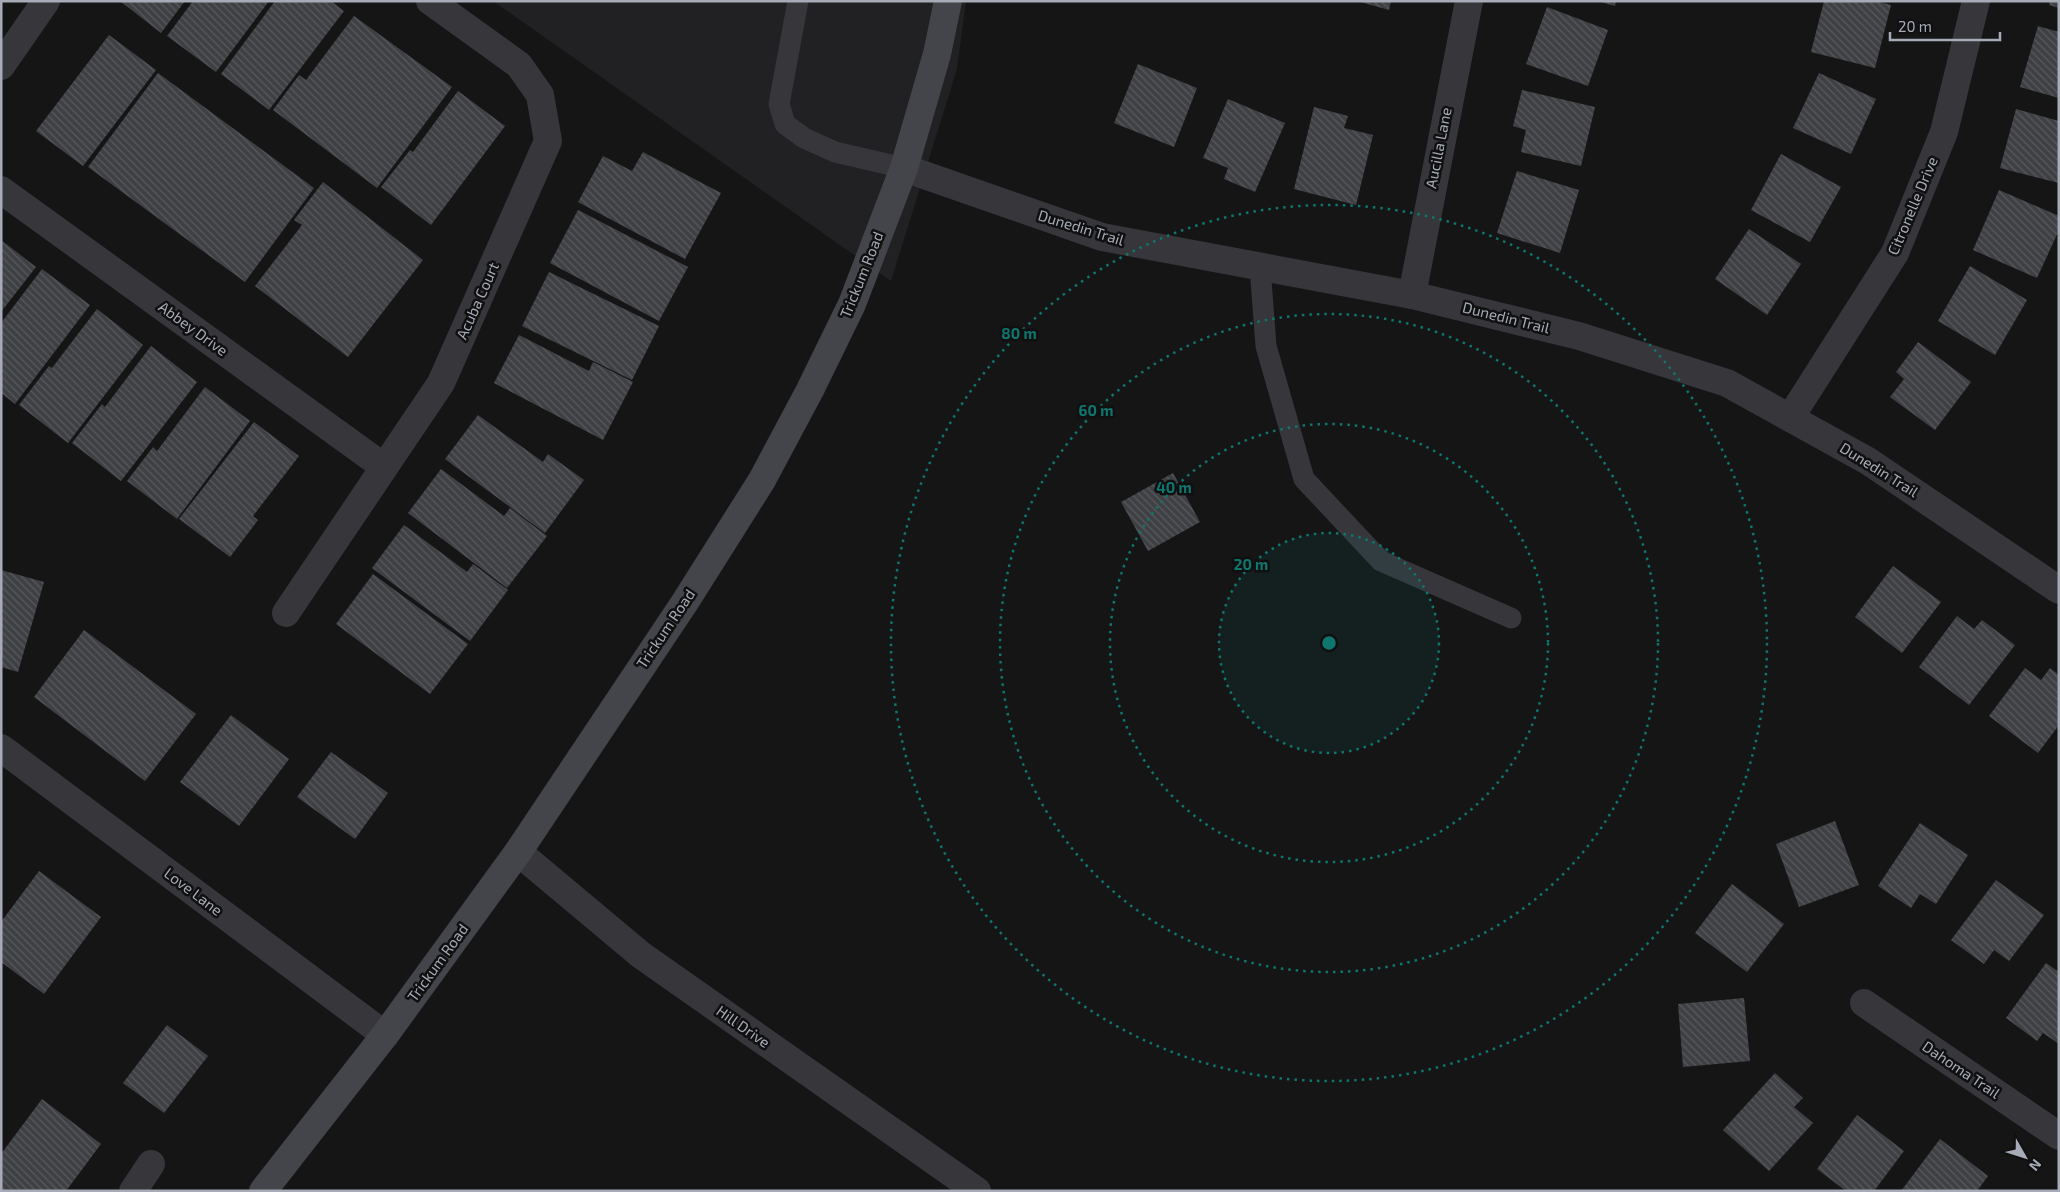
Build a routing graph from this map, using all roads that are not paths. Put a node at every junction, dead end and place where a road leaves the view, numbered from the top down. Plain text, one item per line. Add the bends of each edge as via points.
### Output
1 (46, 1) edge
2 (430, 1) edge
3 (798, 1) edge
4 (948, 1) edge
5 (1469, 1) edge
6 (1976, 1) edge
7 (1, 66) edge
8 (904, 168) junction
9 (1, 190) edge
10 (1260, 267) junction
11 (1412, 295) junction
12 (1790, 418) junction
13 (384, 467) junction
14 (2059, 590) edge
15 (286, 612) dead end
16 (1511, 618) dead end
17 (1, 748) edge
18 (518, 852) junction
19 (1864, 1003) dead end
20 (385, 1035) junction
21 (2059, 1136) edge
22 (151, 1164) dead end
23 (133, 1191) edge
24 (263, 1191) edge
25 (977, 1191) edge

1 - 7 street
2 - 13 street, Acuba Court via 519,65 540,95 548,141 441,383
3 - 8 lane via 780,104 785,124 804,138 835,152
4 - 8 street, Trickum Road via 937,54
5 - 11 street, Aucilla Lane
6 - 12 street, Citronelle Drive via 1944,132 1895,253
8 - 10 street, Dunedin Trail via 1102,237
8 - 18 street, Trickum Road via 852,304 762,480 685,602
9 - 13 street, Abbey Drive
10 - 11 street, Dunedin Trail
10 - 16 lane via 1266,346 1304,479 1381,561
11 - 12 street, Dunedin Trail via 1579,336 1709,377 1727,383
12 - 14 street, Dunedin Trail via 1868,460
13 - 15 street, Acuba Court
17 - 20 street, Love Lane
18 - 20 street, Trickum Road
18 - 25 street, Hill Drive via 641,955
19 - 21 street, Dahoma Trail
20 - 24 street, Trickum Road
22 - 23 street

